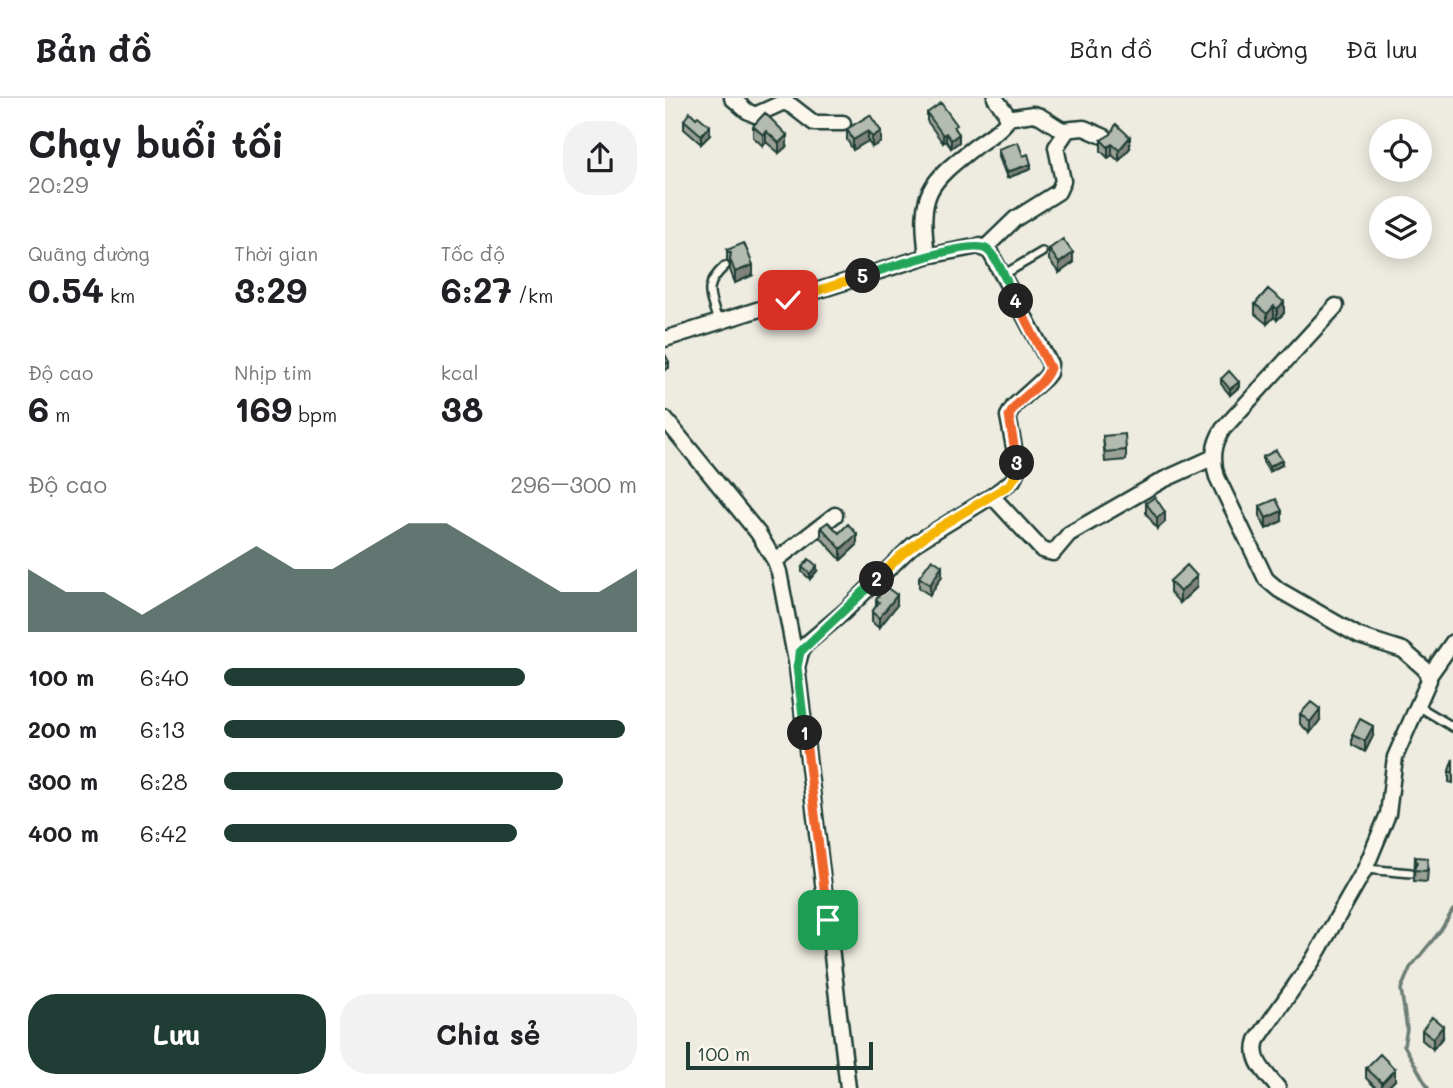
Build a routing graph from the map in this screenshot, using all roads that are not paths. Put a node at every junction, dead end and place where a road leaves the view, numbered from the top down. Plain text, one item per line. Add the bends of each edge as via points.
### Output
1 (732, 98) edge
2 (995, 98) edge
3 (1007, 118) junction
4 (843, 123) dead end
5 (1067, 131) junction
6 (1105, 137) edge
7 (985, 248) junction
8 (1042, 251) dead end
9 (927, 256) junction
10 (725, 266) dead end
11 (1003, 275) junction
12 (1336, 306) dead end
13 (718, 321) junction
14 (665, 339) edge
15 (665, 419) edge
16 (1214, 457) junction
17 (992, 496) junction
18 (835, 515) dead end
19 (775, 561) junction
20 (1453, 642) edge
21 (797, 667) junction
22 (1429, 676) junction
23 (1418, 706) junction
24 (1453, 727) edge
25 (1364, 869) junction
26 (1411, 873) edge
27 (848, 1088) edge
28 (1278, 1088) edge

1 - 4 street via 755,115 784,102 814,123
2 - 3 street
3 - 5 street via 1040,116
3 - 9 street via 934,184 925,214
5 - 6 street via 1084,128
5 - 7 street via 1056,147 1063,181 1058,192 1014,219
7 - 9 street
7 - 11 street
8 - 11 lane
9 - 13 street
10 - 13 lane via 709,286
11 - 17 street via 1050,368 1011,411 1008,422 1017,474
12 - 16 street via 1223,429
13 - 14 street
15 - 19 street via 758,533
16 - 17 street via 1163,480 1069,534 1053,553 1042,550
16 - 22 street via 1217,477 1266,579 1359,636 1403,650
17 - 21 street via 914,544 806,645
18 - 19 street
19 - 21 street
20 - 22 street
21 - 27 street
22 - 23 street
23 - 24 lane
23 - 25 street via 1395,757 1388,814
25 - 26 lane
25 - 28 street via 1324,943 1257,1040 1257,1062

